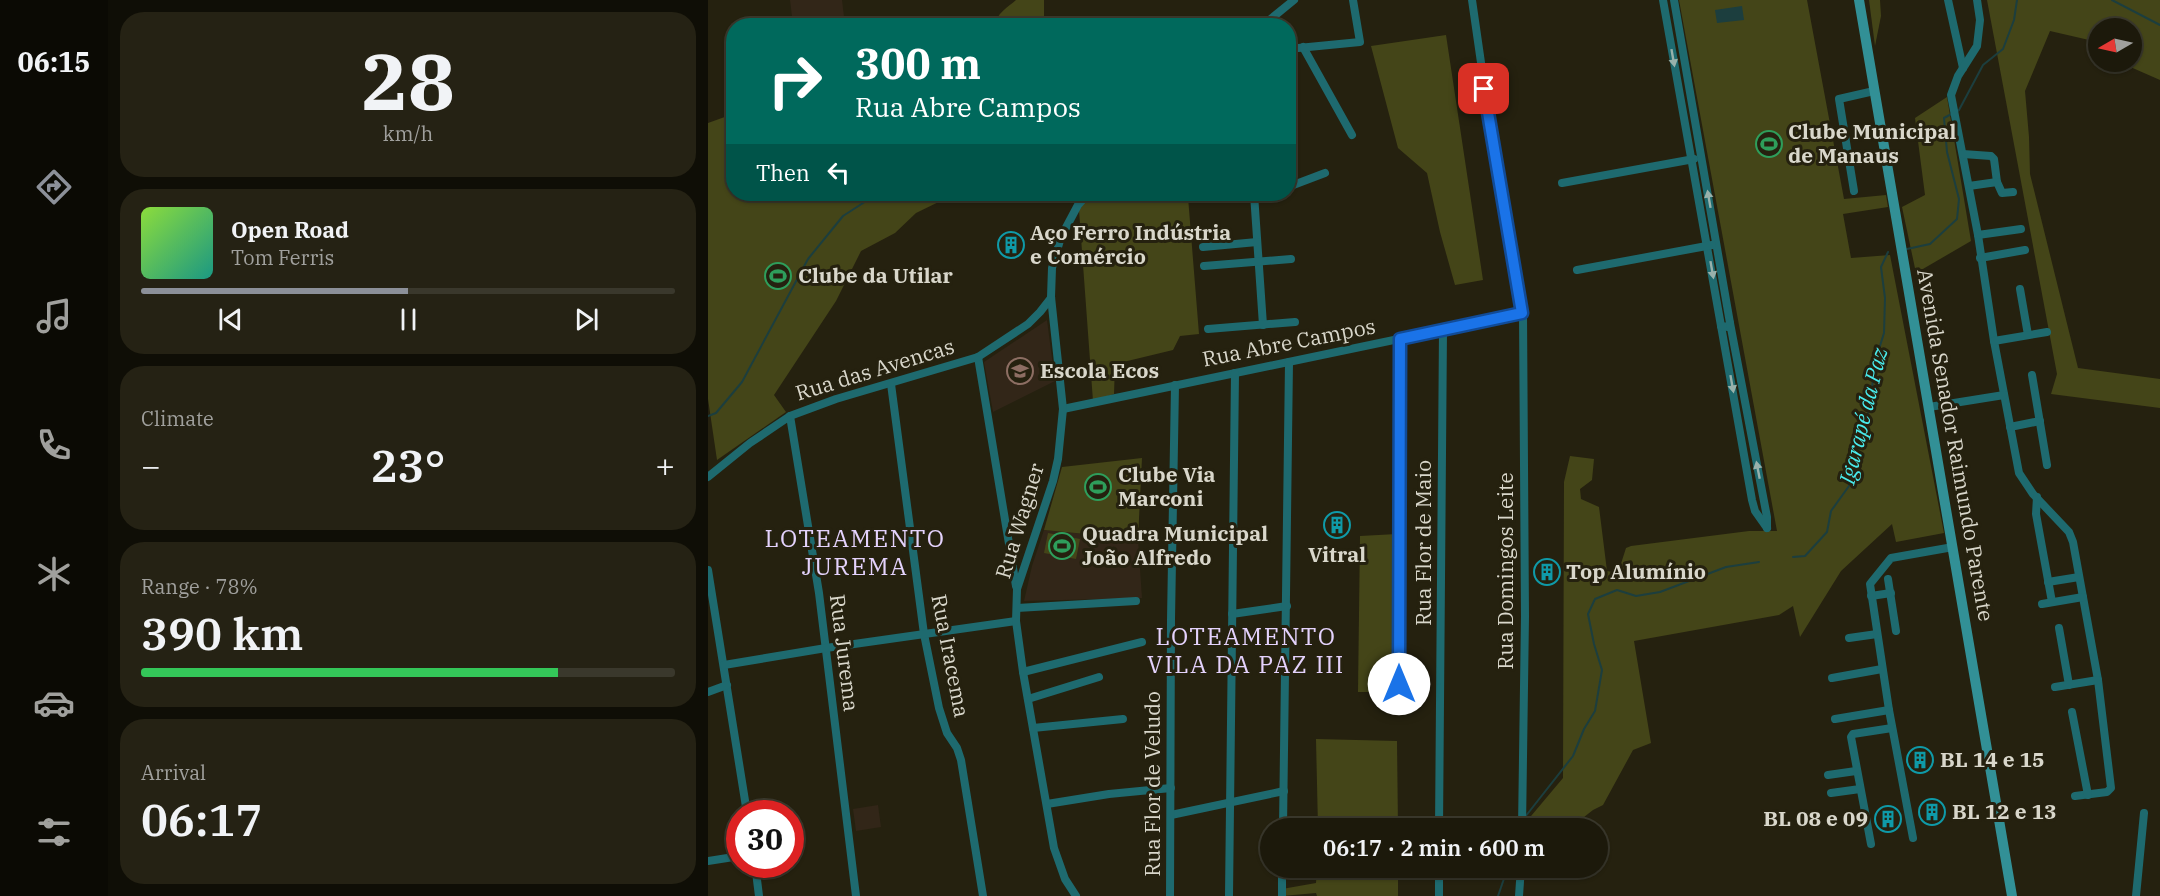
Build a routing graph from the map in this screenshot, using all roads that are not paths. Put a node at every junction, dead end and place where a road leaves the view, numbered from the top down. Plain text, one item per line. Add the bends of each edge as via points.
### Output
1 (1294, 0) edge
2 (1353, 0) edge
3 (1472, 0) edge
4 (1663, 0) edge
5 (1674, 0) edge
6 (1858, 0) edge
7 (1948, 0) edge
8 (1977, 0) edge
9 (1272, 18) edge
10 (1680, 34) junction
11 (1670, 36) junction
12 (1303, 47) junction
13 (1296, 48) edge
14 (1963, 68) junction
15 (1874, 92) junction
16 (1352, 135) dead end
17 (1963, 154) junction
18 (1702, 158) junction
19 (1692, 159) junction
20 (1325, 173) dead end
21 (1997, 182) junction
22 (1562, 183) dead end
23 (1296, 184) edge
24 (1969, 186) junction
25 (1854, 191) dead end
26 (2013, 192) dead end
27 (1082, 201) edge
28 (1254, 201) edge
29 (2021, 229) dead end
30 (1978, 235) junction
31 (1257, 242) junction
32 (1717, 245) junction
33 (1707, 246) junction
34 (1203, 247) dead end
35 (2025, 250) dead end
36 (1980, 258) junction
37 (1291, 259) dead end
38 (1258, 262) junction
39 (1204, 266) dead end
40 (1577, 270) dead end
41 (2020, 289) dead end
42 (1051, 297) junction
43 (1522, 313) junction
44 (1295, 322) dead end
45 (1730, 323) junction
46 (1263, 325) junction
47 (1721, 326) junction
48 (1208, 330) dead end
49 (1443, 330) junction
50 (2048, 332) dead end
51 (2028, 335) junction
52 (1400, 339) junction
53 (1994, 341) junction
54 (978, 357) junction
55 (1289, 362) junction
56 (1235, 373) junction
57 (2032, 375) dead end
58 (891, 384) junction
59 (1175, 385) junction
60 (2004, 395) junction
61 (1929, 407) junction
62 (1063, 409) junction
63 (790, 416) junction
64 (2040, 421) junction
65 (2010, 426) junction
66 (2046, 465) dead end
67 (708, 477) edge
68 (2037, 497) junction
69 (1953, 547) junction
70 (708, 570) edge
71 (2079, 577) junction
72 (1888, 579) dead end
73 (2048, 582) junction
74 (1017, 589) junction
75 (1891, 593) junction
76 (1871, 596) junction
77 (2083, 597) junction
78 (1137, 601) dead end
79 (2052, 602) junction
80 (2042, 604) dead end
81 (1287, 606) junction
82 (1017, 608) junction
83 (1232, 614) junction
84 (1016, 621) junction
85 (2059, 628) dead end
86 (1896, 631) dead end
87 (924, 634) junction
88 (1877, 634) junction
89 (1849, 638) dead end
90 (1142, 642) dead end
91 (826, 648) junction
92 (724, 665) junction
93 (1882, 669) junction
94 (1023, 672) junction
95 (1099, 676) dead end
96 (1832, 678) dead end
97 (2098, 680) junction
98 (727, 685) junction
99 (2069, 685) junction
100 (2055, 687) dead end
101 (708, 692) edge
102 (1028, 699) junction
103 (1399, 705) dead end
104 (1889, 710) junction
105 (2072, 712) dead end
106 (1123, 718) dead end
107 (1835, 719) dead end
108 (1033, 728) junction
109 (1892, 728) junction
110 (1856, 771) junction
111 (1827, 775) dead end
112 (1171, 788) junction
113 (1860, 789) junction
114 (1284, 791) junction
115 (1831, 793) dead end
116 (2088, 795) junction
117 (2075, 796) dead end
118 (745, 800) edge
119 (1228, 802) junction
120 (1047, 804) junction
121 (2145, 813) dead end
122 (1171, 814) junction
123 (1283, 818) edge
124 (1439, 818) edge
125 (1522, 818) edge
126 (1913, 838) dead end
127 (1871, 844) dead end
128 (726, 858) edge
129 (708, 861) edge
130 (756, 878) edge
131 (1282, 878) edge
132 (1439, 878) edge
133 (1520, 878) edge
134 (759, 896) edge
135 (856, 896) edge
136 (983, 896) edge
137 (1076, 896) edge
138 (1170, 896) edge
139 (1229, 896) edge
140 (1282, 896) edge
141 (1438, 896) edge
142 (1519, 896) edge
143 (2012, 896) edge
144 (2136, 896) edge

1 - 9 street
2 - 12 street via 1360,42
3 - 43 street, Rua Domingos Leite
4 - 11 street
5 - 10 street
6 - 15 street, Avenida Senador Raimundo Parente
7 - 14 street
8 - 14 street via 1979,34 1972,56
10 - 11 street
10 - 18 street
11 -> 19 street
12 - 13 street
12 - 16 street
14 - 17 street via 1951,95
15 - 25 street via 1839,99
15 - 61 street, Avenida Senador Raimundo Parente
17 - 21 street via 1991,156
17 - 24 street
18 - 19 street
32 -> 18 street
19 - 22 street
19 - 33 street
20 - 23 street
21 - 24 street
21 - 26 street via 2002,193
24 - 30 street
27 - 42 street, Rua Wagner via 1061,237 1052,268
28 - 31 street
29 - 30 street
30 - 36 street
31 - 34 street
31 - 38 street
32 - 33 street
32 - 45 street
33 - 40 street
33 -> 47 street
35 - 36 street
36 - 53 street
37 - 38 street
38 - 39 street
38 - 46 street
41 - 51 street
42 - 54 street, Rua das Avencas via 1028,324
42 - 62 street, Rua Wagner
43 - 49 street, Rua Abre Campos
43 - 125 street, Rua Domingos Leite
44 - 46 street
45 - 47 street via 1728,327
47 -> 45 street via 1752,500 1767,528
46 - 48 street
49 - 52 street, Rua Abre Campos
49 - 124 street, Rua Flor de Maio
50 - 51 street
51 - 53 street
52 - 55 street, Rua Abre Campos
52 - 103 street
53 - 60 street
54 - 58 street, Rua das Avencas
54 - 74 street
55 - 56 street, Rua Abre Campos
55 - 81 street
56 - 59 street, Rua Abre Campos
56 - 83 street
57 - 64 street
58 - 63 street, Rua das Avencas
58 - 87 street, Rua Iracema
59 - 62 street, Rua Abre Campos
59 - 112 street, Rua Flor de Veludo
60 - 61 street
60 - 65 street
61 - 69 street, Avenida Senador Raimundo Parente
62 - 74 street, Rua Wagner via 1053,481
63 - 67 street, Rua das Avencas
63 - 91 street, Rua Jurema
64 - 65 street
64 - 66 street
65 - 68 street via 2019,473
68 - 71 street via 2069,532
68 - 73 street via 2036,514
69 - 76 street via 1891,558 1871,580
69 - 143 street, Avenida Senador Raimundo Parente
70 - 92 street
71 - 73 street
71 - 77 street
72 - 75 street
73 - 79 street
74 - 82 street, Rua Wagner
75 - 76 street
75 - 86 street
76 - 88 street
77 - 79 street
77 - 97 street
78 - 82 street
79 - 80 street
81 - 83 street
81 - 114 street
82 - 84 street, Rua Wagner
83 - 119 street
84 - 87 street
84 - 94 street, Rua Wagner
85 - 99 street
87 - 91 street
87 - 136 street, Rua Iracema via 939,708 961,760
88 - 89 street
88 - 93 street
90 - 94 street
91 - 92 street
91 - 135 street, Rua Jurema
92 - 98 street
93 - 96 street
93 - 104 street
94 - 102 street, Rua Wagner
95 - 102 street
97 - 99 street
97 - 116 street via 2111,788
98 - 101 street
98 - 118 street
99 - 100 street
102 - 108 street, Rua Wagner
104 - 107 street
104 - 109 street
105 - 116 street
106 - 108 street
108 - 120 street, Rua Wagner
109 - 110 street via 1851,736
109 - 126 street
110 - 111 street
110 - 113 street
112 - 120 street
112 - 122 street, Rua Flor de Veludo
113 - 115 street
113 - 127 street
114 - 119 street
114 - 123 street
116 - 117 street
119 - 122 street
119 - 139 street
120 - 137 street, Rua Wagner via 1059,866
121 - 144 street
122 - 138 street, Rua Flor de Veludo
128 - 129 street
130 - 134 street
131 - 140 street
132 - 141 street
133 - 142 street

